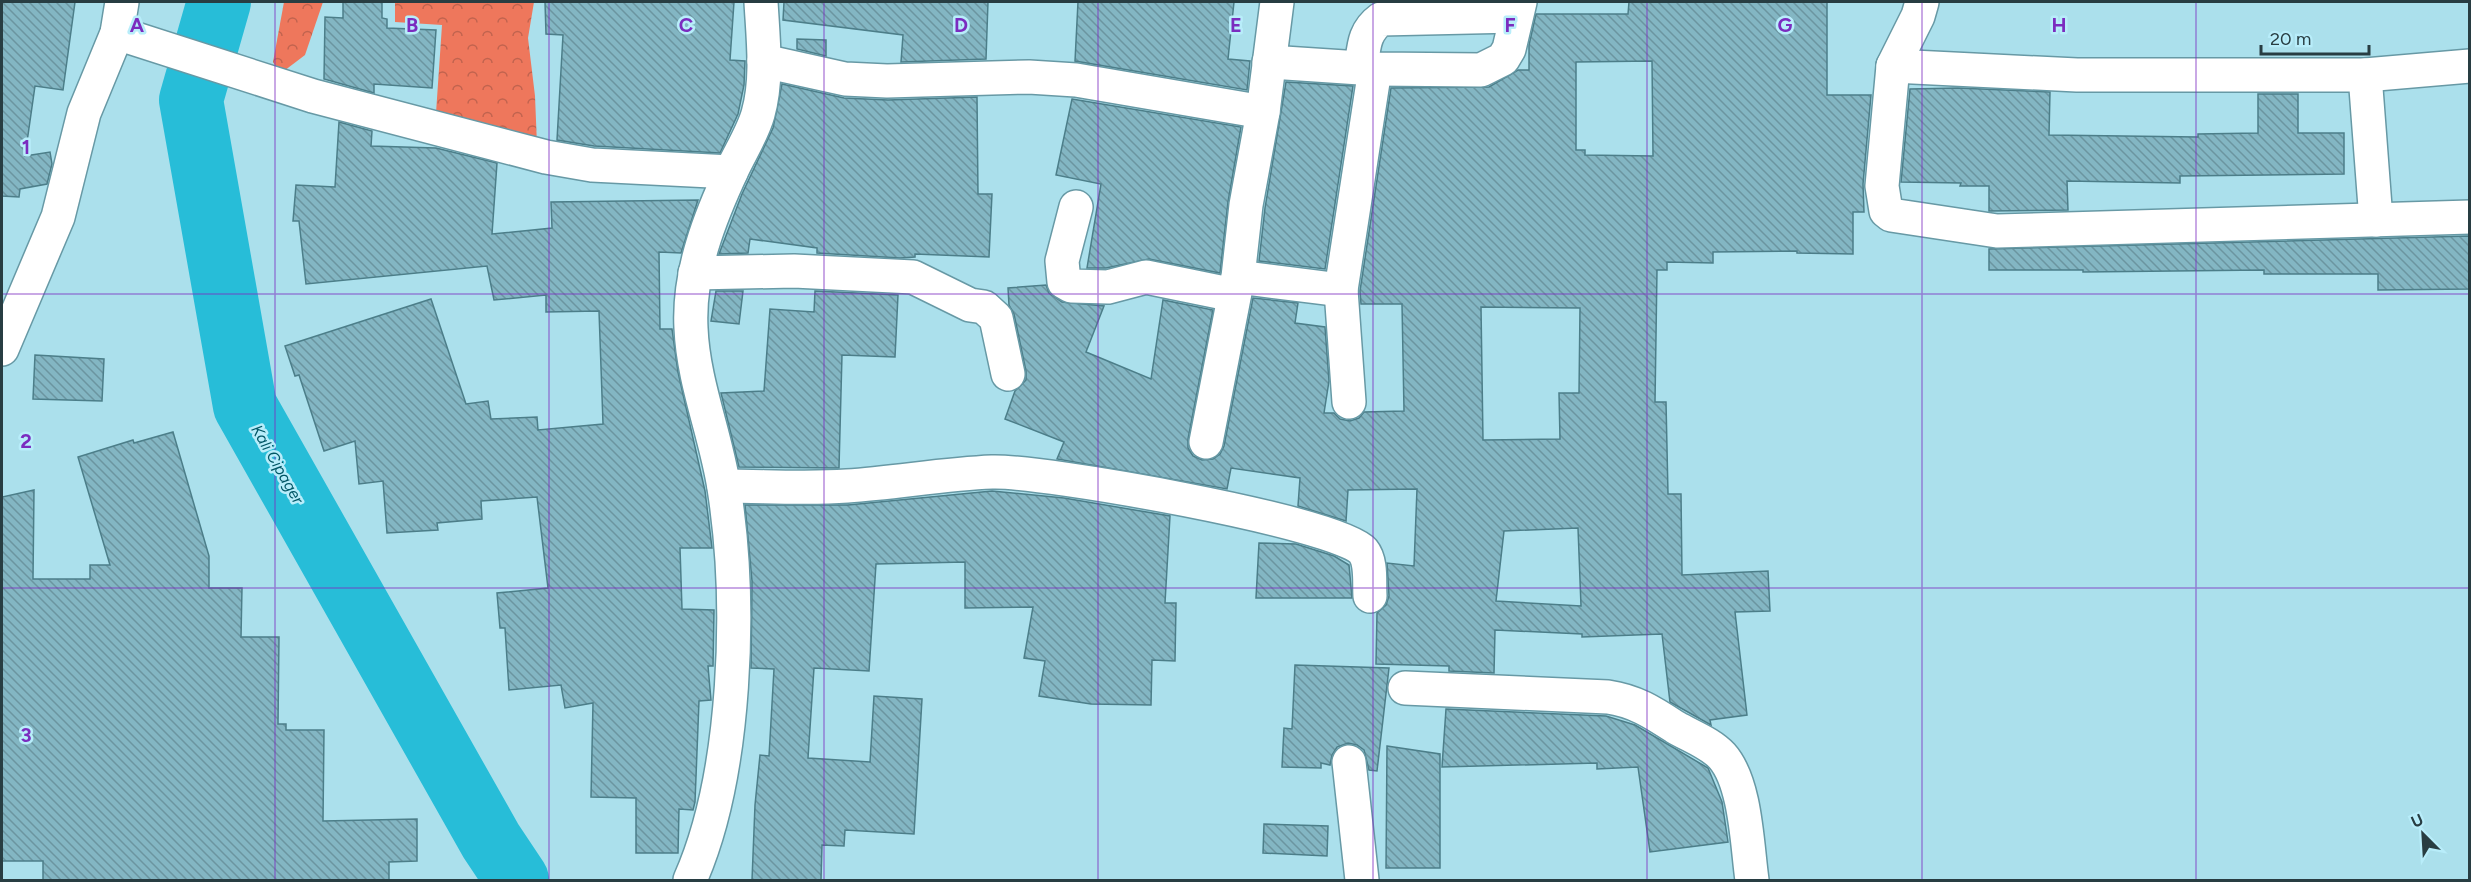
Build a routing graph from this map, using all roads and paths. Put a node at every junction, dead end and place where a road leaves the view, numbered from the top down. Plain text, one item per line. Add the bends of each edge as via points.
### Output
1 (761, 2) edge
2 (1277, 2) edge
3 (1922, 2) edge
4 (1518, 9) edge
5 (119, 17) edge
6 (764, 61) junction
7 (1269, 62) junction
8 (1893, 66) junction
9 (2469, 66) edge
10 (1368, 69) junction
11 (2366, 75) junction
12 (1263, 112) junction
13 (731, 172) junction
14 (1076, 207) dead end
15 (2469, 217) edge
16 (2376, 220) junction
17 (695, 273) junction
18 (1236, 286) junction
19 (1341, 290) junction
20 (2, 349) edge
21 (1008, 374) dead end
22 (1348, 402) dead end
23 (1206, 442) dead end
24 (724, 486) junction
25 (1370, 596) dead end
26 (1405, 688) dead end
27 (1349, 762) dead end
28 (690, 880) edge
29 (1362, 880) edge
30 (1752, 880) edge

1 - 6 street
2 - 7 street
3 - 8 street
4 - 10 street via 1509,49 1493,66 1460,72
4 - 10 street via 1381,19 1365,36
5 - 13 street via 161,47 270,83 546,157 592,165
5 - 20 street via 84,113 58,217
6 - 12 street via 845,79 1076,80
6 - 13 street via 758,115
7 - 10 street
7 - 12 street
8 - 11 street via 2077,75
8 - 16 street via 1882,186 1886,211 1891,215 1997,231
9 - 11 street
10 - 19 street
11 - 16 street
12 - 18 street
13 - 17 street via 710,219
14 - 18 street via 1062,261 1064,282 1071,286 1108,287 1146,277
15 - 16 street
17 - 21 street via 794,271 913,277 984,307 996,318
17 - 24 street via 691,328
18 - 19 street
18 - 23 street
19 - 22 street
24 - 25 street via 845,486 993,472 1098,483 1295,524 1351,542 1368,561
24 - 28 street via 734,625 723,770
26 - 30 street via 1608,697 1644,706 1720,754 1732,770
27 - 29 street

